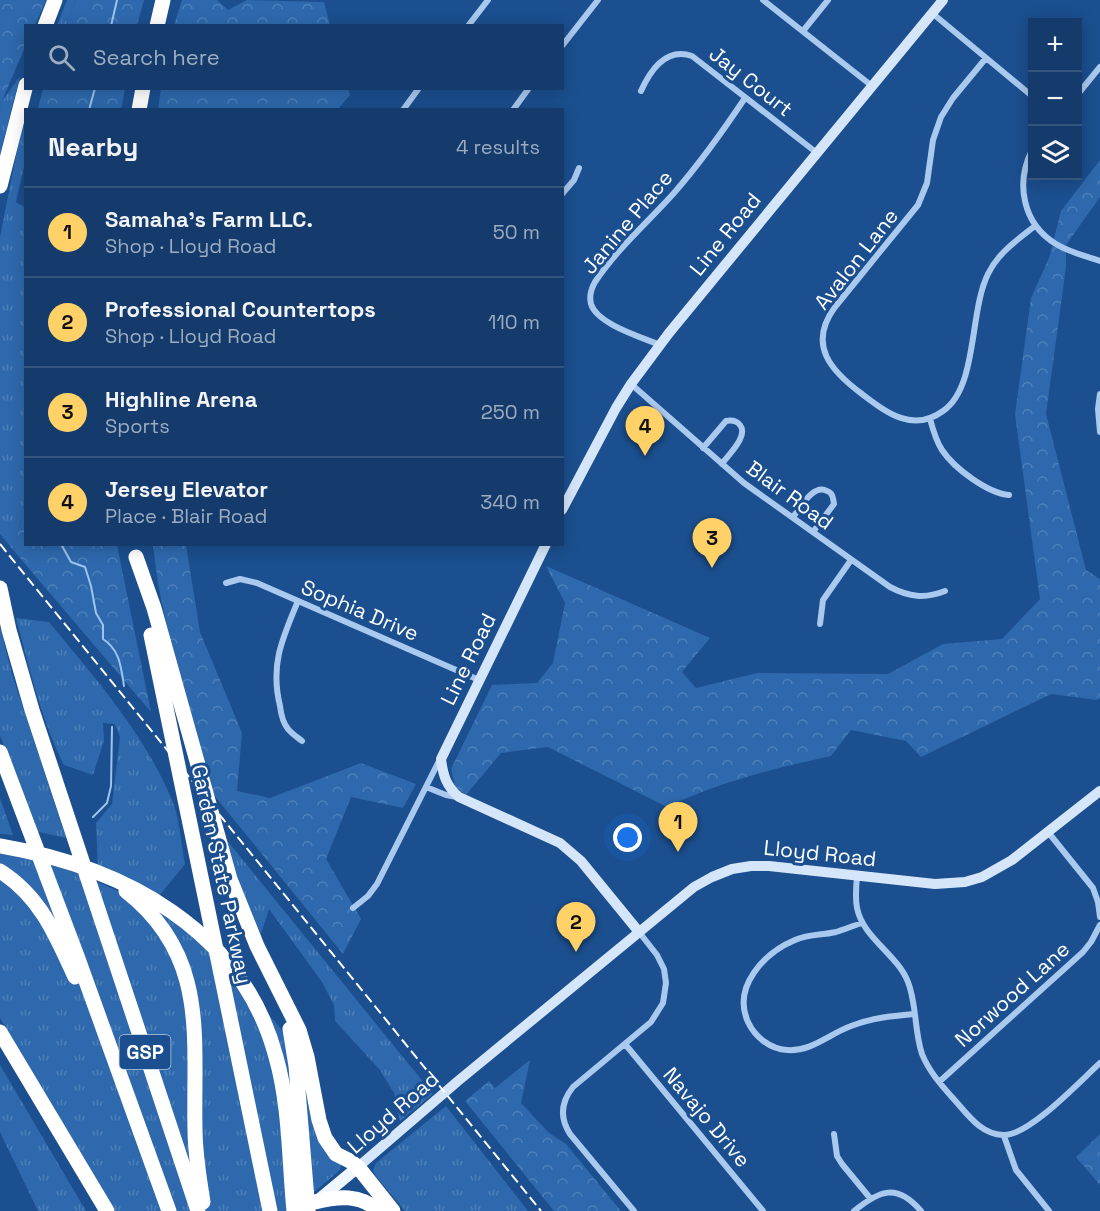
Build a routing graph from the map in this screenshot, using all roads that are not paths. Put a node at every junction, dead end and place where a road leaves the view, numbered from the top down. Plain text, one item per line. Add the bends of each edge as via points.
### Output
1 (55, 0) edge
2 (163, 0) edge
3 (488, 0) edge
4 (598, 0) edge
5 (763, 0) edge
6 (828, 0) edge
7 (943, 0) edge
8 (932, 13) junction
9 (46, 24) edge
10 (157, 24) edge
11 (470, 24) edge
12 (803, 31) junction
13 (564, 42) edge
14 (986, 58) junction
15 (1100, 67) edge
16 (872, 86) junction
17 (1082, 88) edge
18 (25, 90) edge
19 (143, 90) edge
20 (418, 90) edge
21 (528, 90) edge
22 (641, 91) dead end
23 (1028, 93) edge
24 (745, 98) junction
25 (139, 108) edge
26 (404, 108) edge
27 (514, 108) edge
28 (817, 153) junction
29 (1028, 160) edge
30 (579, 168) dead end
31 (0, 186) edge
32 (564, 192) edge
33 (1035, 226) junction
34 (1100, 261) edge
35 (660, 345) junction
36 (631, 384) junction
37 (1100, 394) edge
38 (930, 419) junction
39 (1100, 432) edge
40 (704, 448) junction
41 (722, 464) junction
42 (1009, 495) dead end
43 (564, 507) edge
44 (793, 518) junction
45 (813, 532) junction
46 (545, 546) edge
47 (135, 551) edge
48 (851, 560) junction
49 (226, 583) dead end
50 (0, 588) edge
51 (945, 591) dead end
52 (298, 601) junction
53 (820, 624) dead end
54 (479, 680) junction
55 (302, 741) dead end
56 (0, 752) edge
57 (441, 759) junction
58 (426, 787) junction
59 (1100, 791) edge
60 (459, 797) junction
61 (1048, 832) junction
62 (0, 846) edge
63 (0, 871) edge
64 (857, 876) junction
65 (106, 877) junction
66 (353, 908) dead end
67 (1100, 917) edge
68 (862, 923) junction
69 (1100, 925) edge
70 (639, 932) junction
71 (277, 987) junction
72 (914, 1014) junction
73 (0, 1032) edge
74 (625, 1044) junction
75 (0, 1048) edge
76 (1100, 1063) edge
77 (939, 1082) junction
78 (126, 1094) junction
79 (38, 1095) junction
80 (834, 1134) dead end
81 (1004, 1136) junction
82 (358, 1167) junction
83 (870, 1198) junction
84 (309, 1208) edge
85 (107, 1211) edge
86 (169, 1211) edge
87 (198, 1211) edge
88 (204, 1211) edge
89 (270, 1211) edge
90 (294, 1211) edge
91 (379, 1211) edge
92 (393, 1211) edge
93 (633, 1211) edge
94 (763, 1211) edge
95 (854, 1211) edge
96 (921, 1211) edge
97 (1049, 1211) edge

1 - 9 highway
2 - 10 highway
3 - 11 street
4 - 13 street
5 - 12 street
6 - 12 street
7 - 8 street, Line Road
8 - 14 street
8 - 16 street, Line Road
12 - 16 street
14 - 23 street
14 - 38 street, Avalon Lane via 941,117 933,140 927,183 918,205 835,307 824,328 827,360 843,380 890,414 907,420
15 - 17 street
16 - 28 street, Line Road
18 - 31 highway
19 - 25 highway
20 - 26 street
21 - 27 street
22 - 24 street, Jay Court via 652,70 668,56 679,53 692,56
24 - 28 street, Jay Court
24 - 35 street, Janine Place via 692,170 622,249 591,292 592,306 599,317
28 - 35 street, Line Road
29 - 33 street via 1023,187
30 - 32 street
33 - 34 street via 1063,248
33 - 38 street via 991,268 980,297 960,392 949,407
35 - 36 street, Line Road
36 - 40 street, Blair Road
36 - 43 street, Line Road
37 - 39 street
38 - 42 street via 937,442 951,461 988,489
40 - 41 street, Blair Road
40 - 41 street via 726,421 739,424 740,440
41 - 44 street, Blair Road
44 - 45 street, Blair Road
44 - 45 street via 813,492 827,490 834,504
45 - 48 street, Blair Road
46 - 54 street, Line Road
47 - 71 highway via 225,863 242,912
47 - 89 highway, Garden State Parkway
48 - 51 street, Blair Road via 909,596 926,597
48 - 53 street via 823,600
49 - 52 street, Sophia Drive via 249,580
50 - 87 highway, GSP via 24,684
52 - 54 street, Sophia Drive
52 - 55 street via 279,647 275,676 284,721
54 - 57 street, Line Road
56 - 78 highway, GSP
57 - 58 street, Line Road
57 - 60 street via 443,776
58 - 60 street
58 - 66 street, Line Road via 377,884
59 - 61 street, Lloyd Road
60 - 70 street via 560,843 580,861
61 - 64 street, Lloyd Road via 997,870 965,882 935,884
61 - 67 street via 1093,888
62 - 65 highway via 54,858
63 - 78 highway via 22,888 50,923
64 - 68 street via 856,901
64 - 70 street, Lloyd Road via 769,866 732,869 694,887
65 - 88 highway via 135,898 159,925 187,978 194,1019 196,1156
65 - 90 highway via 151,897 192,926 228,962 252,996 279,1070
68 - 72 street via 903,971 911,990
68 - 72 street via 795,940 759,966 744,995 744,1012 750,1027 772,1046 796,1050 861,1023
69 - 77 street, Norwood Lane via 1083,952
70 - 74 street via 662,964 666,992 657,1015
70 - 82 street, Lloyd Road
71 - 82 highway via 302,1038 325,1138 336,1154
71 - 84 highway via 295,1054
72 - 77 street via 922,1052
73 - 79 highway
74 - 93 street via 573,1087 564,1101 562,1115 570,1134
74 - 94 street, Navajo Drive
75 - 79 highway
76 - 81 street via 1033,1124
77 - 81 street via 979,1127
78 - 86 highway, GSP
79 - 85 highway
80 - 83 street via 837,1156
81 - 97 street via 1016,1170
82 - 84 main road, Lloyd Road
82 - 92 highway
83 - 95 street
83 - 96 street via 897,1193
84 - 91 highway via 338,1197 368,1202

